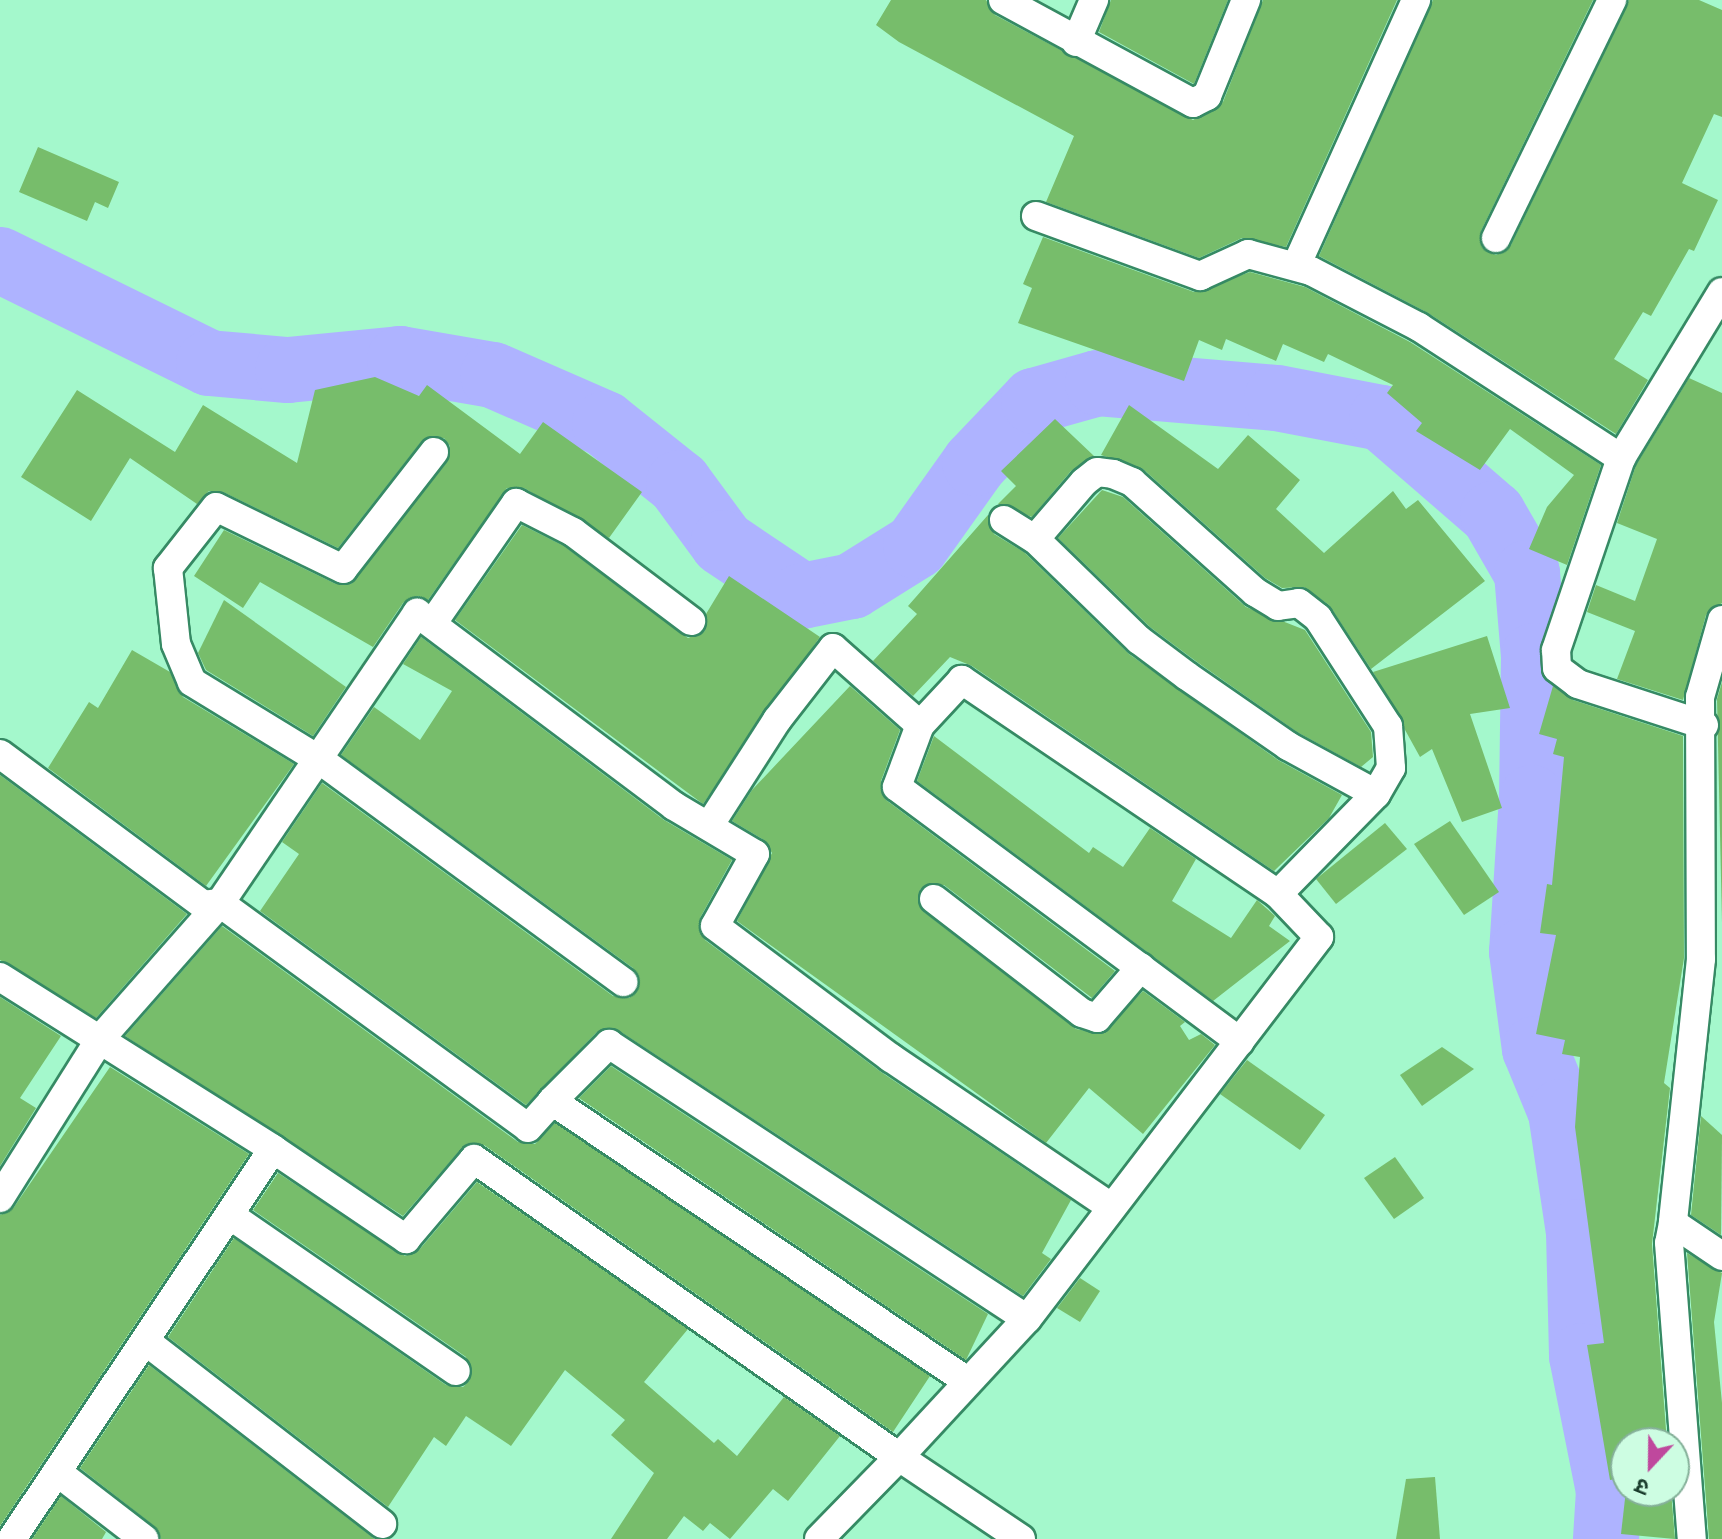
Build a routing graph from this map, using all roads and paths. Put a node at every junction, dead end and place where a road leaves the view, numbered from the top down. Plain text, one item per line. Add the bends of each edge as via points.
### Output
1 (1003, 0) edge
2 (1094, 0) edge
3 (1246, 0) edge
4 (1416, 0) edge
5 (1612, 0) edge
6 (1076, 42) junction
7 (1036, 216) dead end
8 (1496, 238) dead end
9 (1296, 266) junction
10 (1722, 292) edge
11 (434, 452) dead end
12 (1621, 458) junction
13 (1004, 520) dead end
14 (1035, 539) junction
15 (1722, 620) edge
16 (434, 621) junction
17 (691, 621) dead end
18 (1709, 711) edge
19 (920, 725) junction
20 (0, 754) edge
21 (320, 760) junction
22 (1376, 794) junction
23 (709, 826) junction
24 (1278, 894) junction
25 (934, 899) dead end
26 (220, 903) junction
27 (1141, 967) junction
28 (1712, 967) edge
29 (0, 977) edge
30 (623, 982) dead end
31 (100, 1039) junction
32 (1240, 1042) junction
33 (552, 1101) junction
34 (273, 1149) junction
35 (0, 1198) edge
36 (1111, 1207) junction
37 (231, 1216) junction
38 (1673, 1223) junction
39 (1722, 1256) edge
40 (1027, 1319) junction
41 (148, 1343) junction
42 (456, 1371) dead end
43 (967, 1381) junction
44 (899, 1457) junction
45 (57, 1472) junction
46 (382, 1524) dead end
47 (12, 1539) edge
48 (144, 1539) edge
49 (819, 1539) edge
50 (1021, 1539) edge
51 (1692, 1539) edge

1 - 6 street
2 - 6 street
3 - 6 street via 1202,102 1185,103
4 - 9 street
5 - 8 street
7 - 9 street via 1200,276 1248,254
9 - 12 street via 1419,327
10 - 12 street
11 - 21 street via 343,569 216,507 168,568 176,644 192,682
12 - 18 street via 1556,650 1557,668 1578,684
13 - 14 street
14 - 22 street via 1139,640 1187,676 1288,746
14 - 22 street via 1084,482 1097,472 1113,474 1132,482 1255,592 1278,606 1299,603 1318,618 1388,726 1391,768
15 - 18 street
16 - 17 street via 516,503 573,532
16 - 21 street via 417,613
16 - 23 street via 530,699
18 - 28 street
19 - 23 street via 833,648 777,720
19 - 24 street via 962,680
19 - 27 street via 897,787
20 - 26 street via 203,905
21 - 26 street
21 - 30 street
22 - 24 street
23 - 36 street via 755,854 715,926 891,1058
24 - 32 street via 1319,937
25 - 27 street via 1056,999 1097,1018
26 - 31 street
26 - 33 street via 528,1128
27 - 32 street
28 - 38 street
29 - 31 street
31 - 34 street
31 - 35 street
32 - 36 street
33 - 40 street via 609,1044
33 - 43 street
34 - 37 street
34 - 44 street via 406,1239 474,1159
36 - 40 street
37 - 41 street
37 - 42 street
38 - 39 street
38 - 51 street via 1669,1243
40 - 43 street
41 - 45 street
41 - 46 street
43 - 44 street
44 - 49 street
44 - 50 street
45 - 47 street
45 - 48 street

